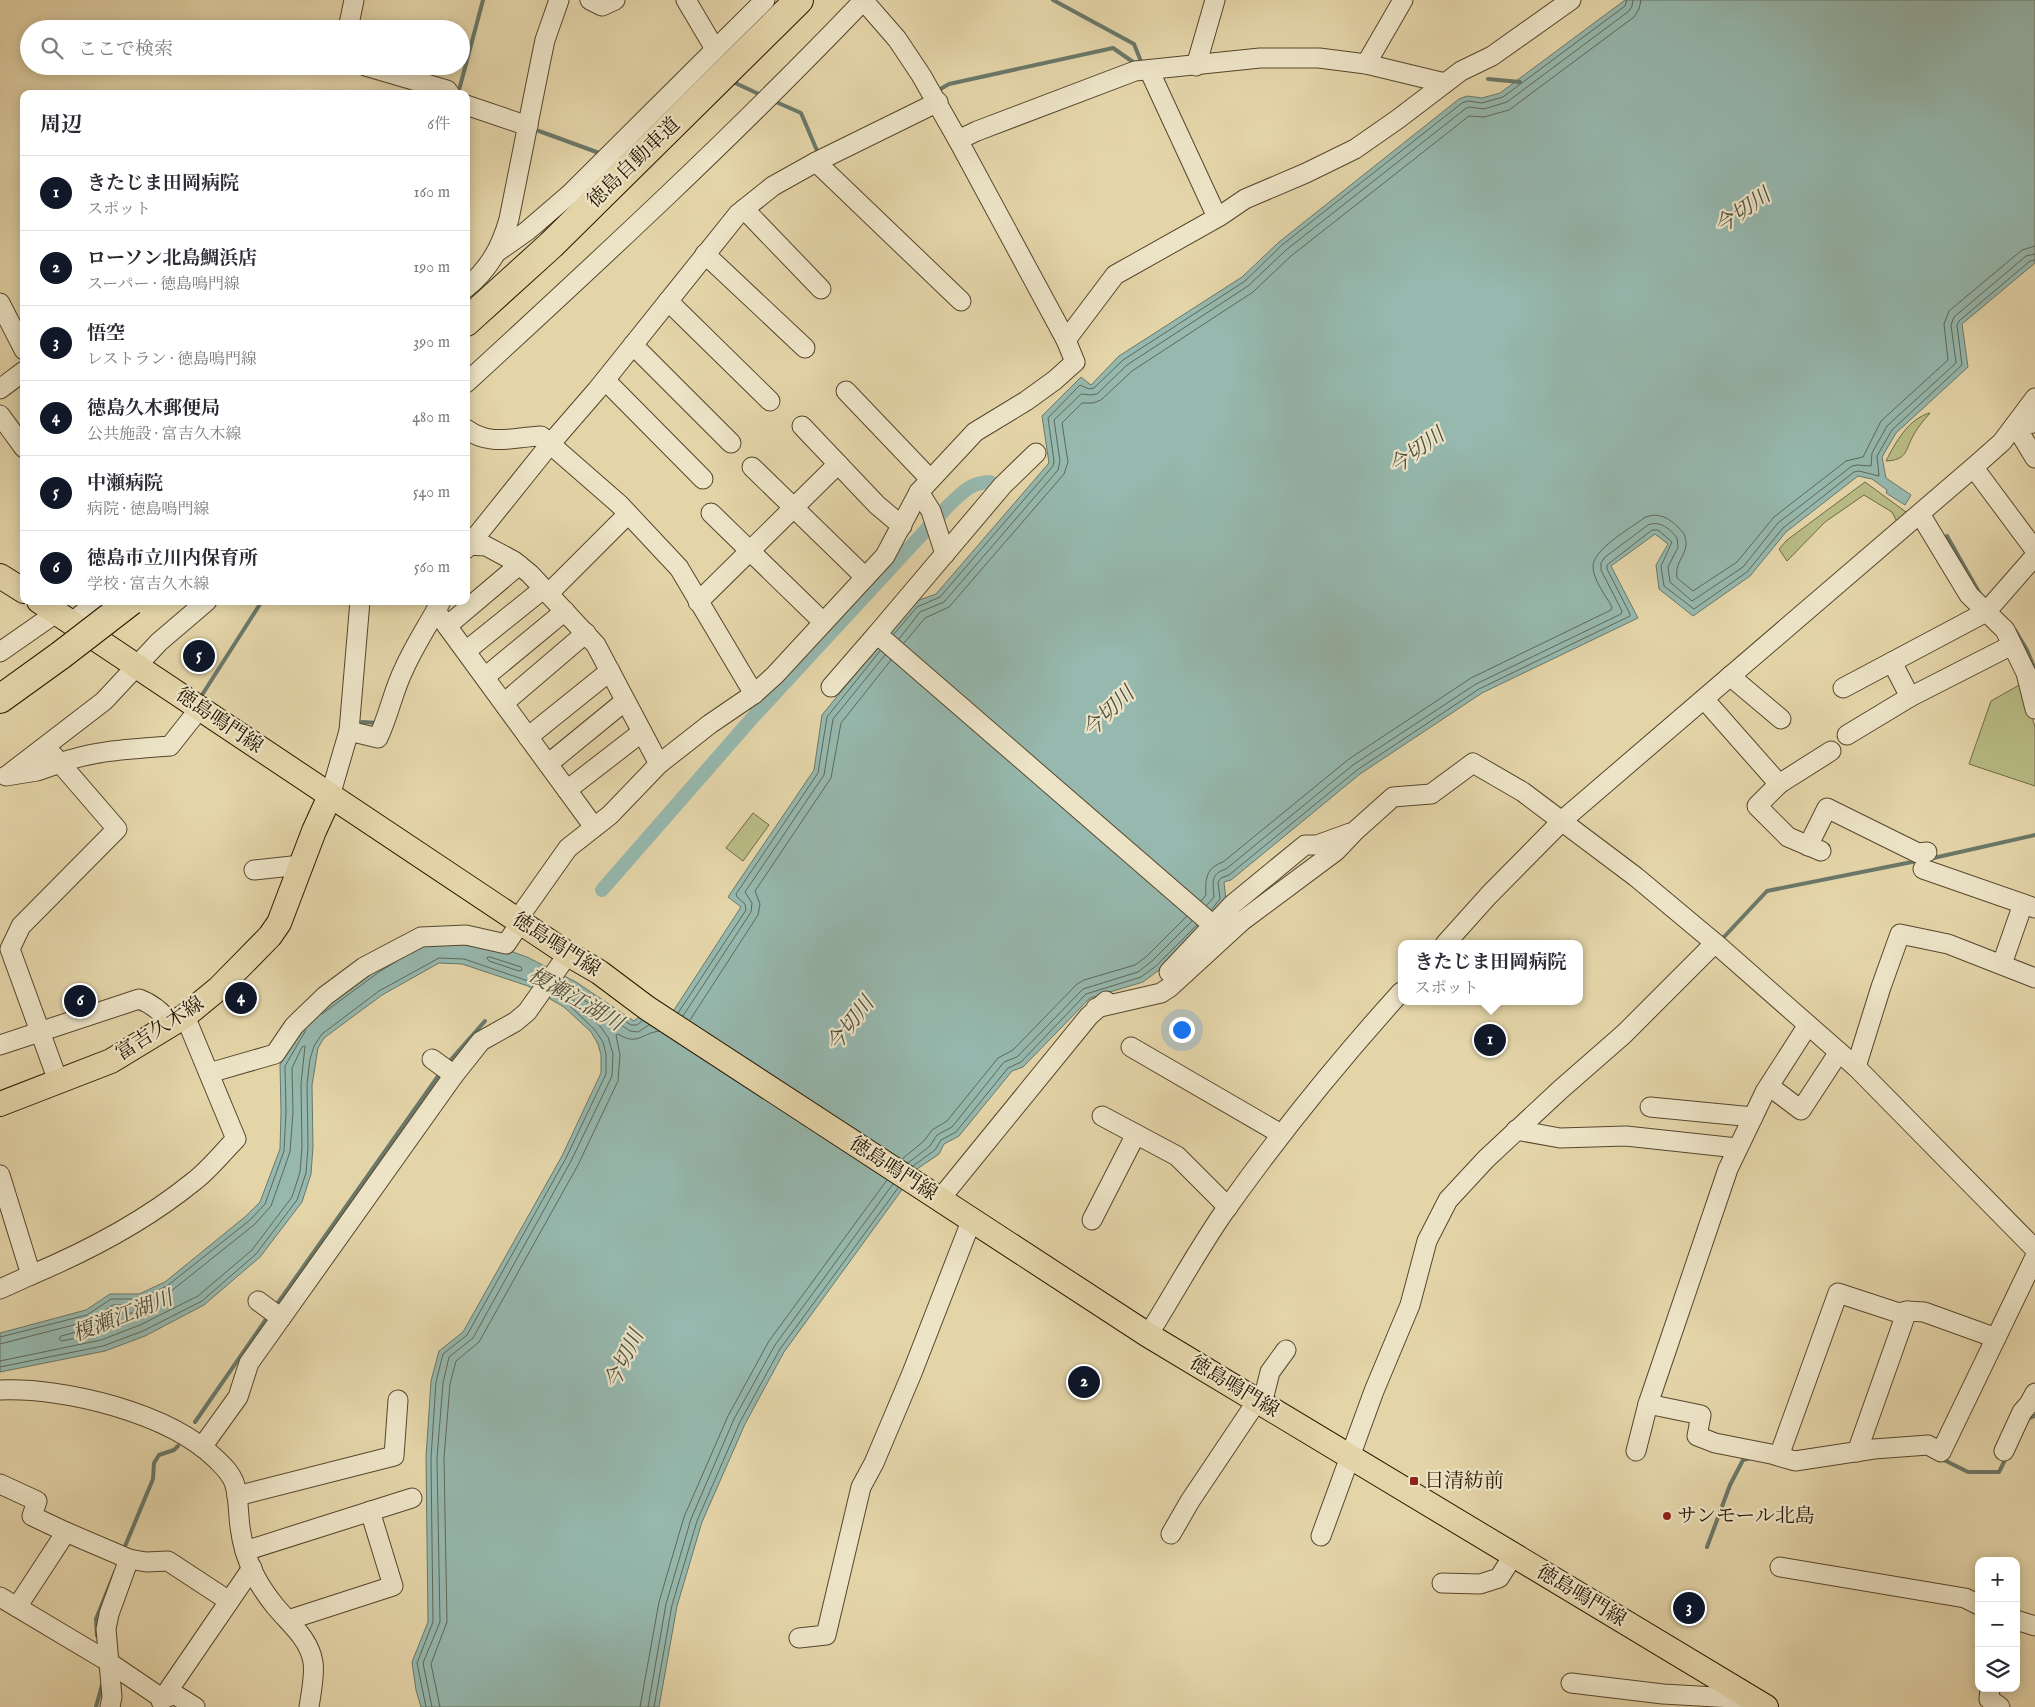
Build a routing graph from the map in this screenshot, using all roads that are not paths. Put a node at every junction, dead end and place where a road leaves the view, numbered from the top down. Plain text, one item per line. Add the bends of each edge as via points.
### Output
1 (354, 0) edge
2 (559, 0) edge
3 (590, 0) edge
4 (615, 0) edge
5 (686, 0) edge
6 (765, 0) edge
7 (799, 0) edge
8 (864, 0) edge
9 (1216, 0) edge
10 (1403, 0) edge
11 (1564, 2) edge
12 (350, 20) edge
13 (714, 49) junction
14 (1368, 60) junction
15 (1198, 61) junction
16 (1149, 70) junction
17 (395, 75) edge
18 (1445, 83) junction
19 (446, 90) edge
20 (934, 97) junction
21 (470, 106) edge
22 (528, 126) junction
23 (958, 140) junction
24 (816, 162) junction
25 (744, 209) junction
26 (1217, 217) junction
27 (497, 252) junction
28 (704, 254) junction
29 (470, 284) edge
30 (821, 289) dead end
31 (668, 301) junction
32 (961, 301) dead end
33 (0, 303) edge
34 (470, 318) edge
35 (1066, 340) junction
36 (20, 342) edge
37 (633, 345) junction
38 (805, 348) dead end
39 (20, 374) edge
40 (470, 379) edge
41 (605, 380) junction
42 (0, 389) edge
43 (846, 391) dead end
44 (2035, 398) edge
45 (770, 401) dead end
46 (0, 415) edge
47 (2035, 423) edge
48 (2015, 425) junction
49 (802, 426) dead end
50 (470, 432) edge
51 (546, 439) junction
52 (20, 442) edge
53 (731, 443) dead end
54 (1036, 453) dead end
55 (2035, 458) edge
56 (838, 464) junction
57 (752, 467) dead end
58 (1974, 468) junction
59 (703, 479) dead end
60 (925, 486) junction
61 (794, 508) junction
62 (711, 513) dead end
63 (1920, 514) junction
64 (624, 519) junction
65 (902, 526) junction
66 (470, 543) edge
67 (470, 547) edge
68 (2035, 550) edge
69 (751, 552) junction
70 (945, 554) junction
71 (2035, 556) edge
72 (518, 565) junction
73 (0, 576) edge
74 (865, 577) junction
75 (20, 588) edge
76 (546, 591) junction
77 (698, 602) junction
78 (75, 605) edge
79 (126, 605) edge
80 (202, 605) edge
81 (360, 605) edge
82 (438, 606) edge
83 (52, 609) edge
84 (565, 611) junction
85 (1986, 612) junction
86 (822, 622) junction
87 (447, 626) junction
88 (586, 633) junction
89 (880, 636) junction
90 (2012, 645) junction
91 (466, 651) junction
92 (0, 652) edge
93 (1892, 662) junction
94 (136, 666) junction
95 (610, 671) junction
96 (2030, 671) edge
97 (1730, 676) junction
98 (485, 677) junction
99 (831, 687) dead end
100 (1843, 688) dead end
101 (754, 694) junction
102 (1910, 698) junction
103 (0, 699) edge
104 (1704, 699) junction
105 (625, 701) junction
106 (504, 703) junction
107 (200, 708) junction
108 (2035, 709) edge
109 (1781, 719) dead end
110 (349, 731) junction
111 (642, 732) junction
112 (1847, 734) dead end
113 (528, 737) junction
114 (1830, 751) dead end
115 (54, 756) junction
116 (548, 764) junction
117 (658, 764) junction
118 (3, 778) edge
119 (1779, 784) junction
120 (566, 790) junction
121 (330, 796) junction
122 (1562, 821) junction
123 (594, 827) junction
124 (1355, 831) junction
125 (301, 865) junction
126 (254, 870) dead end
127 (2029, 906) edge
128 (519, 921) junction
129 (1211, 924) junction
130 (1449, 940) edge
131 (1715, 943) junction
132 (564, 959) junction
133 (2002, 964) junction
134 (2035, 978) edge
135 (1398, 995) edge
136 (1096, 1008) junction
137 (178, 1020) junction
138 (1808, 1025) junction
139 (39, 1032) junction
140 (0, 1045) edge
141 (1130, 1047) dead end
142 (1839, 1052) junction
143 (1856, 1067) junction
144 (209, 1073) junction
145 (58, 1081) junction
146 (1769, 1086) junction
147 (0, 1104) edge
148 (1650, 1107) dead end
149 (1691, 1111) junction
150 (1102, 1116) dead end
151 (1753, 1117) junction
152 (1516, 1130) junction
153 (1136, 1134) junction
154 (1281, 1134) junction
155 (1685, 1142) junction
156 (1738, 1148) junction
157 (0, 1175) edge
158 (937, 1197) junction
159 (1228, 1207) junction
160 (972, 1219) junction
161 (1092, 1220) dead end
162 (2035, 1249) edge
163 (2035, 1257) edge
164 (31, 1275) junction
165 (0, 1289) edge
166 (1907, 1311) junction
167 (1148, 1335) junction
168 (1996, 1338) junction
169 (1286, 1350) dead end
170 (0, 1390) edge
171 (2035, 1393) edge
172 (398, 1400) dead end
173 (1259, 1402) junction
174 (1648, 1404) junction
175 (202, 1447) junction
176 (1636, 1451) dead end
177 (2004, 1451) dead end
178 (1857, 1452) junction
179 (1779, 1456) junction
180 (1349, 1457) junction
181 (0, 1484) edge
182 (237, 1496) junction
183 (412, 1498) dead end
184 (370, 1511) junction
185 (66, 1532) junction
186 (1171, 1534) dead end
187 (1321, 1536) dead end
188 (1513, 1556) junction
189 (123, 1557) junction
190 (249, 1560) junction
191 (1780, 1567) dead end
192 (1442, 1583) dead end
193 (0, 1597) edge
194 (229, 1601) junction
195 (1975, 1603) edge
196 (17, 1607) junction
197 (288, 1620) junction
198 (2020, 1621) edge
199 (2035, 1626) edge
200 (799, 1638) dead end
201 (102, 1658) junction
202 (1571, 1683) dead end
203 (1990, 1692) edge
204 (160, 1703) edge
205 (1759, 1703) edge
206 (110, 1707) edge
207 (195, 1707) edge
208 (309, 1707) edge
209 (2000, 1707) edge

1 - 12 street
2 - 22 street via 545,40
3 - 4 street via 602,6
5 - 13 street
6 - 13 street
7 - 34 highway, 徳島自動車道 via 551,245
8 - 20 street via 901,45
8 - 40 street via 768,98
9 - 15 street
10 - 14 street
11 - 18 street via 1492,56
13 - 27 street via 570,194
14 - 15 street via 1260,58
14 - 18 street
15 - 16 street
16 - 23 street via 1121,76
16 - 26 street
17 - 19 street
18 - 26 street via 1355,150 1245,199
20 - 23 street
20 - 24 street
21 - 22 street
22 - 27 street via 509,219
23 - 35 street
24 - 25 street via 773,186
24 - 32 street
25 - 28 street
25 - 30 street
26 - 35 street via 1115,275
27 - 29 street via 488,268
28 - 31 street
28 - 38 street
31 - 37 street
31 - 45 street
33 - 36 street
35 - 60 street via 1075,362 1040,391 975,432
37 - 41 street
37 - 53 street
39 - 42 street
41 - 51 street
41 - 59 street
43 - 60 street
44 - 48 street
46 - 52 street
47 - 48 street
48 - 55 street
48 - 58 street
49 - 56 street
50 - 51 street via 494,441
51 - 64 street
51 - 66 street
54 - 70 street via 1003,485
56 - 61 street
56 - 65 street
57 - 61 street
58 - 63 street
58 - 68 street
60 - 65 street
60 - 70 street
61 - 69 street
61 - 74 street
62 - 69 street
63 - 85 street via 1970,595
63 - 97 street
64 - 76 street
64 - 77 street via 679,568
65 - 74 street via 885,556
67 - 72 street via 486,546
69 - 77 street
69 - 86 street
70 - 89 street
71 - 85 street
72 - 76 street
72 - 87 street
73 - 75 main road
74 - 86 street
76 - 84 street
76 - 91 street
77 - 101 street
78 - 83 street
79 - 103 highway, bridge
80 - 94 street
81 - 110 street
82 - 87 street
82 - 110 street via 404,668 378,738
83 - 92 street
83 - 94 main road, 徳島鳴門線
84 - 88 street
84 - 98 street
85 - 90 street via 2005,630
85 - 93 street
86 - 101 street via 776,675
87 - 91 street
88 - 95 street
88 - 106 street
89 - 99 street
89 - 129 street
90 - 96 street
90 - 102 street
91 - 98 street
93 - 100 street
93 - 102 street
94 - 107 main road, 徳島鳴門線
94 - 115 street
95 - 105 street
95 - 113 street
96 - 108 street
97 - 104 street
97 - 109 street
98 - 106 street
101 - 117 street
102 - 112 street
104 - 119 street
104 - 122 street
105 - 111 street
105 - 116 street
106 - 113 street
107 - 115 street via 170,746
107 - 121 main road, 徳島鳴門線
110 - 121 street
111 - 117 street
111 - 120 street
113 - 116 street
114 - 119 street
115 - 118 street
115 - 139 street via 117,829 21,926 10,949
116 - 120 street
117 - 123 street via 610,815
119 - 127 street via 1757,806 1788,837 1815,848 1827,808 1918,853 1925,860
120 - 123 street
121 - 125 main road, 富吉久木線
121 - 128 main road, 徳島鳴門線
122 - 124 street via 1523,792 1473,763 1431,794 1392,797
122 - 130 street
122 - 131 street
123 - 128 street via 558,860
124 - 129 street via 1317,846 1305,845
124 - 136 street via 1336,851 1242,921 1170,988 1144,999
125 - 126 street
125 - 137 main road, 富吉久木線 via 279,923 270,936 219,988
127 - 133 street
128 - 132 main road, 徳島鳴門線
128 - 144 street via 506,944 466,935 421,937 364,967 324,996 294,1026 275,1054
129 - 136 street via 1155,984 1109,999
131 - 138 street
131 - 152 street via 1624,1034
132 - 158 main road, 徳島鳴門線 via 599,972 647,1008
132 - 175 street via 527,1012 443,1067 270,1310 238,1397
133 - 134 street
133 - 143 street via 1948,944 1900,934
135 - 154 street
136 - 158 street
137 - 139 street via 139,999
137 - 144 street
137 - 145 main road, 富吉久木線 via 111,1061
138 - 142 street
138 - 146 street
139 - 140 street
139 - 145 street
141 - 154 street
142 - 143 street
142 - 146 street via 1802,1110
143 - 162 street
144 - 164 street via 236,1139 194,1182 141,1218 65,1261
145 - 147 main road, 富吉久木線
146 - 151 street
148 - 149 street
149 - 151 street
149 - 155 street
150 - 153 street
151 - 156 street
152 - 155 street via 1560,1138 1626,1136
152 - 180 street via 1448,1200 1428,1241 1410,1305
153 - 159 street via 1177,1156
153 - 161 street
154 - 159 street
155 - 156 street
156 - 174 street via 1703,1238
157 - 164 street
158 - 160 main road, 徳島鳴門線
159 - 167 street
160 - 167 main road, 徳島鳴門線
160 - 200 street via 912,1374 861,1487 826,1636
163 - 168 street
164 - 165 street
166 - 168 street via 1924,1312
166 - 178 street
166 - 179 street via 1899,1313 1838,1293
167 - 173 main road, 徳島鳴門線
168 - 178 street via 1941,1452 1928,1445
169 - 173 street via 1266,1368
170 - 175 street via 52,1392 105,1404 172,1428
171 - 177 street via 2022,1412
172 - 182 street via 394,1456
173 - 180 main road, 徳島鳴門線
173 - 186 street
174 - 176 street
174 - 179 street via 1701,1415 1698,1436 1752,1458
175 - 182 street via 228,1471
178 - 179 street via 1795,1461
180 - 187 street
180 - 188 main road, 徳島鳴門線
181 - 185 street via 37,1501 32,1516
182 - 190 street
183 - 184 street
184 - 190 street
184 - 197 street via 393,1586
185 - 189 street
185 - 196 street
188 - 192 street via 1499,1578 1480,1584
188 - 205 main road, 徳島鳴門線
189 - 194 street via 146,1562 168,1560
189 - 201 street
190 - 194 street
190 - 197 street via 264,1591
191 - 195 street via 1965,1598
193 - 196 street
194 - 204 street
196 - 201 street
197 - 208 street via 305,1640 313,1662
198 - 199 street
201 - 204 street
201 - 206 street via 112,1697
202 - 205 street
203 - 209 street via 1989,1699
204 - 207 street via 174,1694

